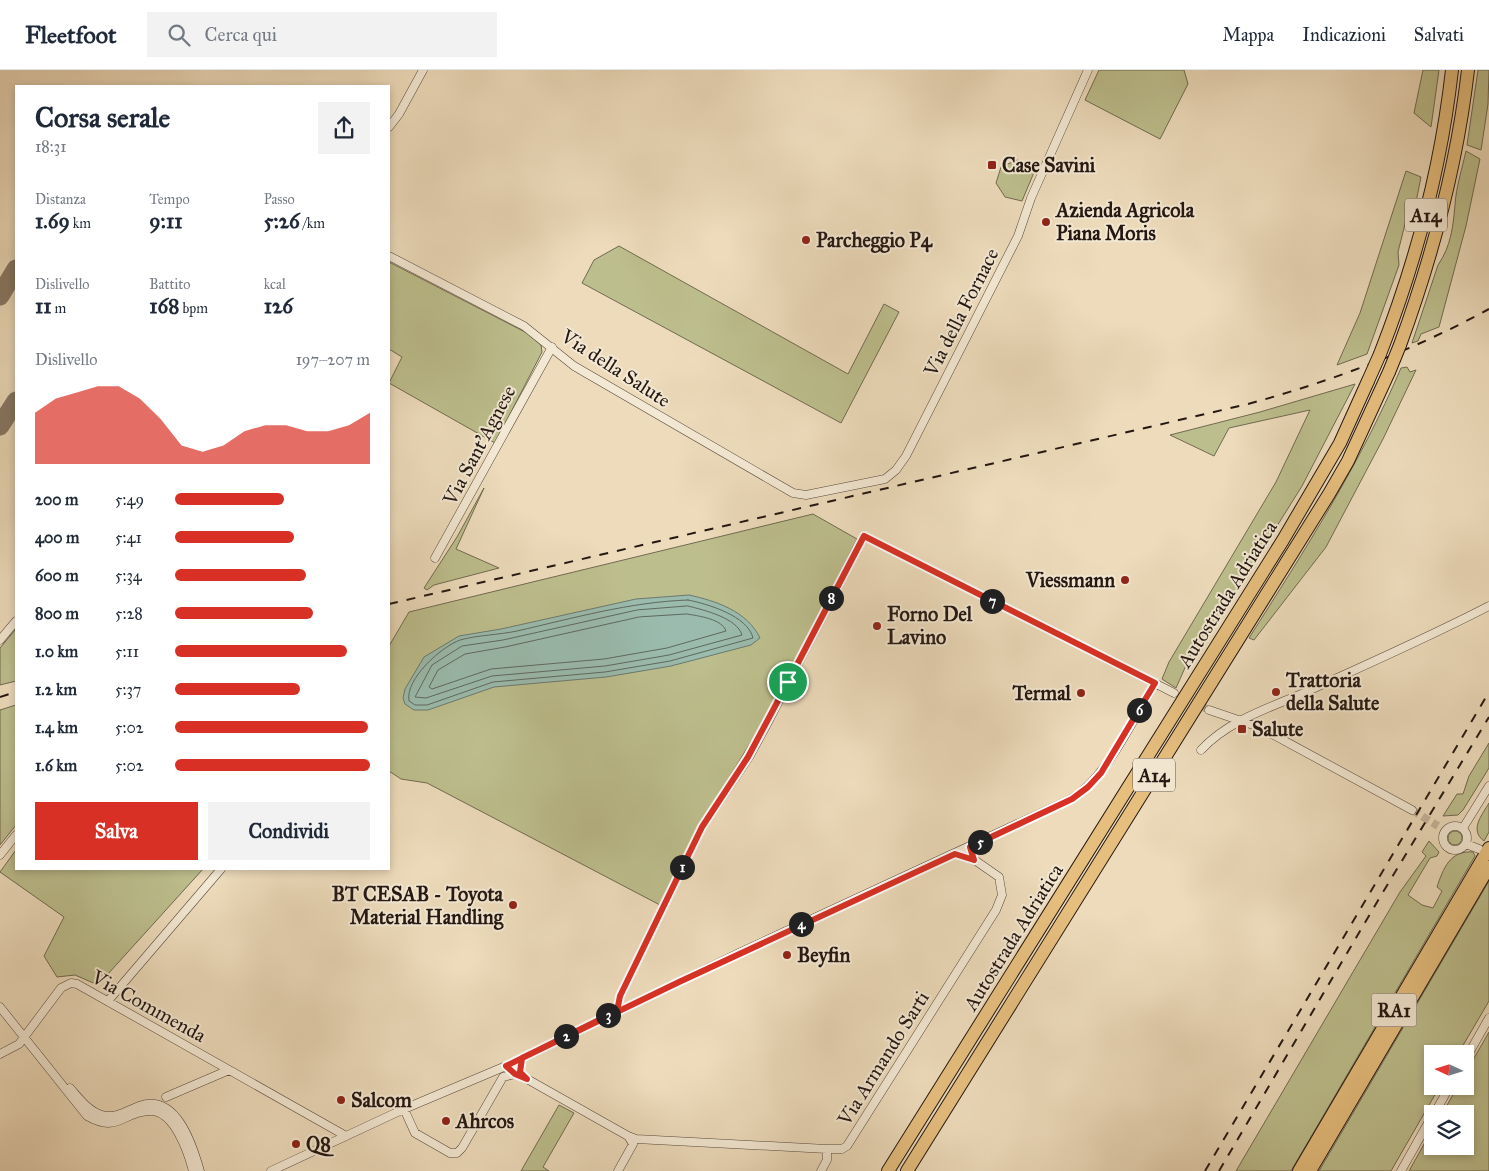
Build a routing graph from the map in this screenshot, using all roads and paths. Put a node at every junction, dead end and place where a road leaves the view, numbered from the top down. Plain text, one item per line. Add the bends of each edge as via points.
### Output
1 (423, 70) edge
2 (1088, 70) edge
3 (1452, 70) edge
4 (1468, 70) edge
5 (390, 126) edge
6 (390, 257) edge
7 (552, 347) junction
8 (798, 495) joint
9 (435, 558) dead end
10 (1489, 606) edge
11 (15, 622) edge
12 (0, 640) edge
13 (1155, 683) junction
14 (1174, 693) tunnel mouth
15 (1209, 710) tunnel mouth
16 (1241, 720) junction
17 (1201, 750) dead end
18 (1489, 786) edge
19 (1412, 810) tunnel mouth
20 (1438, 826) tunnel mouth
21 (1463, 828) junction
22 (1445, 831) junction
23 (15, 836) edge
24 (1466, 844) junction
25 (970, 847) junction
26 (1484, 849) edge
27 (955, 854) junction
28 (0, 855) edge
29 (974, 860) junction
30 (1489, 867) edge
31 (220, 870) edge
32 (108, 1001) junction
33 (0, 1007) edge
34 (617, 1011) junction
35 (1489, 1018) edge
36 (25, 1037) junction
37 (1474, 1045) edge
38 (0, 1054) edge
39 (522, 1058) junction
40 (48, 1065) junction
41 (506, 1066) junction
42 (229, 1070) junction
43 (515, 1074) junction
44 (527, 1079) junction
45 (166, 1097) dead end
46 (404, 1109) junction
47 (1424, 1131) edge
48 (346, 1136) junction
49 (628, 1136) junction
50 (827, 1149) junction
51 (192, 1171) edge
52 (200, 1171) edge
53 (271, 1171) edge
54 (618, 1171) edge
55 (821, 1171) edge
56 (888, 1171) edge
57 (907, 1171) edge
58 (1299, 1171) edge
59 (1310, 1171) edge
60 (1401, 1171) edge

1 - 5 street
2 - 8 street, Via della Fornace via 1031,198 1018,236 900,465 885,478
3 - 56 highway, Autostrada Adriatica / A14, bridge via 1438,162 1424,222 1399,305 1340,442 1283,540
4 - 57 highway, Autostrada Adriatica / A14, bridge via 1446,197 1429,264 1400,345 1355,446 1329,494
6 - 7 street, Via della Salute via 514,320
7 - 8 street, Via della Salute via 574,366
7 - 9 street, Via Sant'Agnese
10 - 16 street
11 - 12 street
13 - 14 street
13 - 25 street via 1101,773 1085,791
13 - 34 street via 864,536 767,724 702,827 620,996
15 - 16 street
16 - 17 street via 1227,727
16 - 19 street via 1266,730
18 - 21 street
20 - 22 street
21 - 22 street via 1455,826
21 - 24 street via 1468,837
22 - 24 street via 1444,842 1449,848 1460,849
23 - 28 street
24 - 26 street
25 - 27 street
25 - 29 street
26 - 58 highway, RA1
27 - 29 street, Via Armando Sarti
27 - 34 street
29 - 50 street, Via Armando Sarti via 999,877 1002,895 848,1146
30 - 59 highway, RA1
31 - 32 street
32 - 36 street, Via Commenda via 77,984 66,984
32 - 42 street, Via Commenda
33 - 36 street
34 - 39 street
35 - 37 street
36 - 38 street
36 - 40 street
39 - 41 street
39 - 44 street via 520,1072
40 - 51 street via 81,1110 94,1120 114,1123 150,1110 167,1117
40 - 52 street via 88,1108 100,1115 119,1115 147,1104 166,1107 176,1117
41 - 43 street, Via Armando Sarti
41 - 46 street
42 - 45 street
42 - 48 street, Via Commenda
43 - 44 street, Via Armando Sarti
43 - 46 street via 504,1077 457,1153 450,1153 415,1133
44 - 49 street, Via Armando Sarti
46 - 48 street
47 - 60 street
48 - 53 street
49 - 50 street, Via Armando Sarti
49 - 54 street via 633,1144
50 - 55 street via 827,1160

